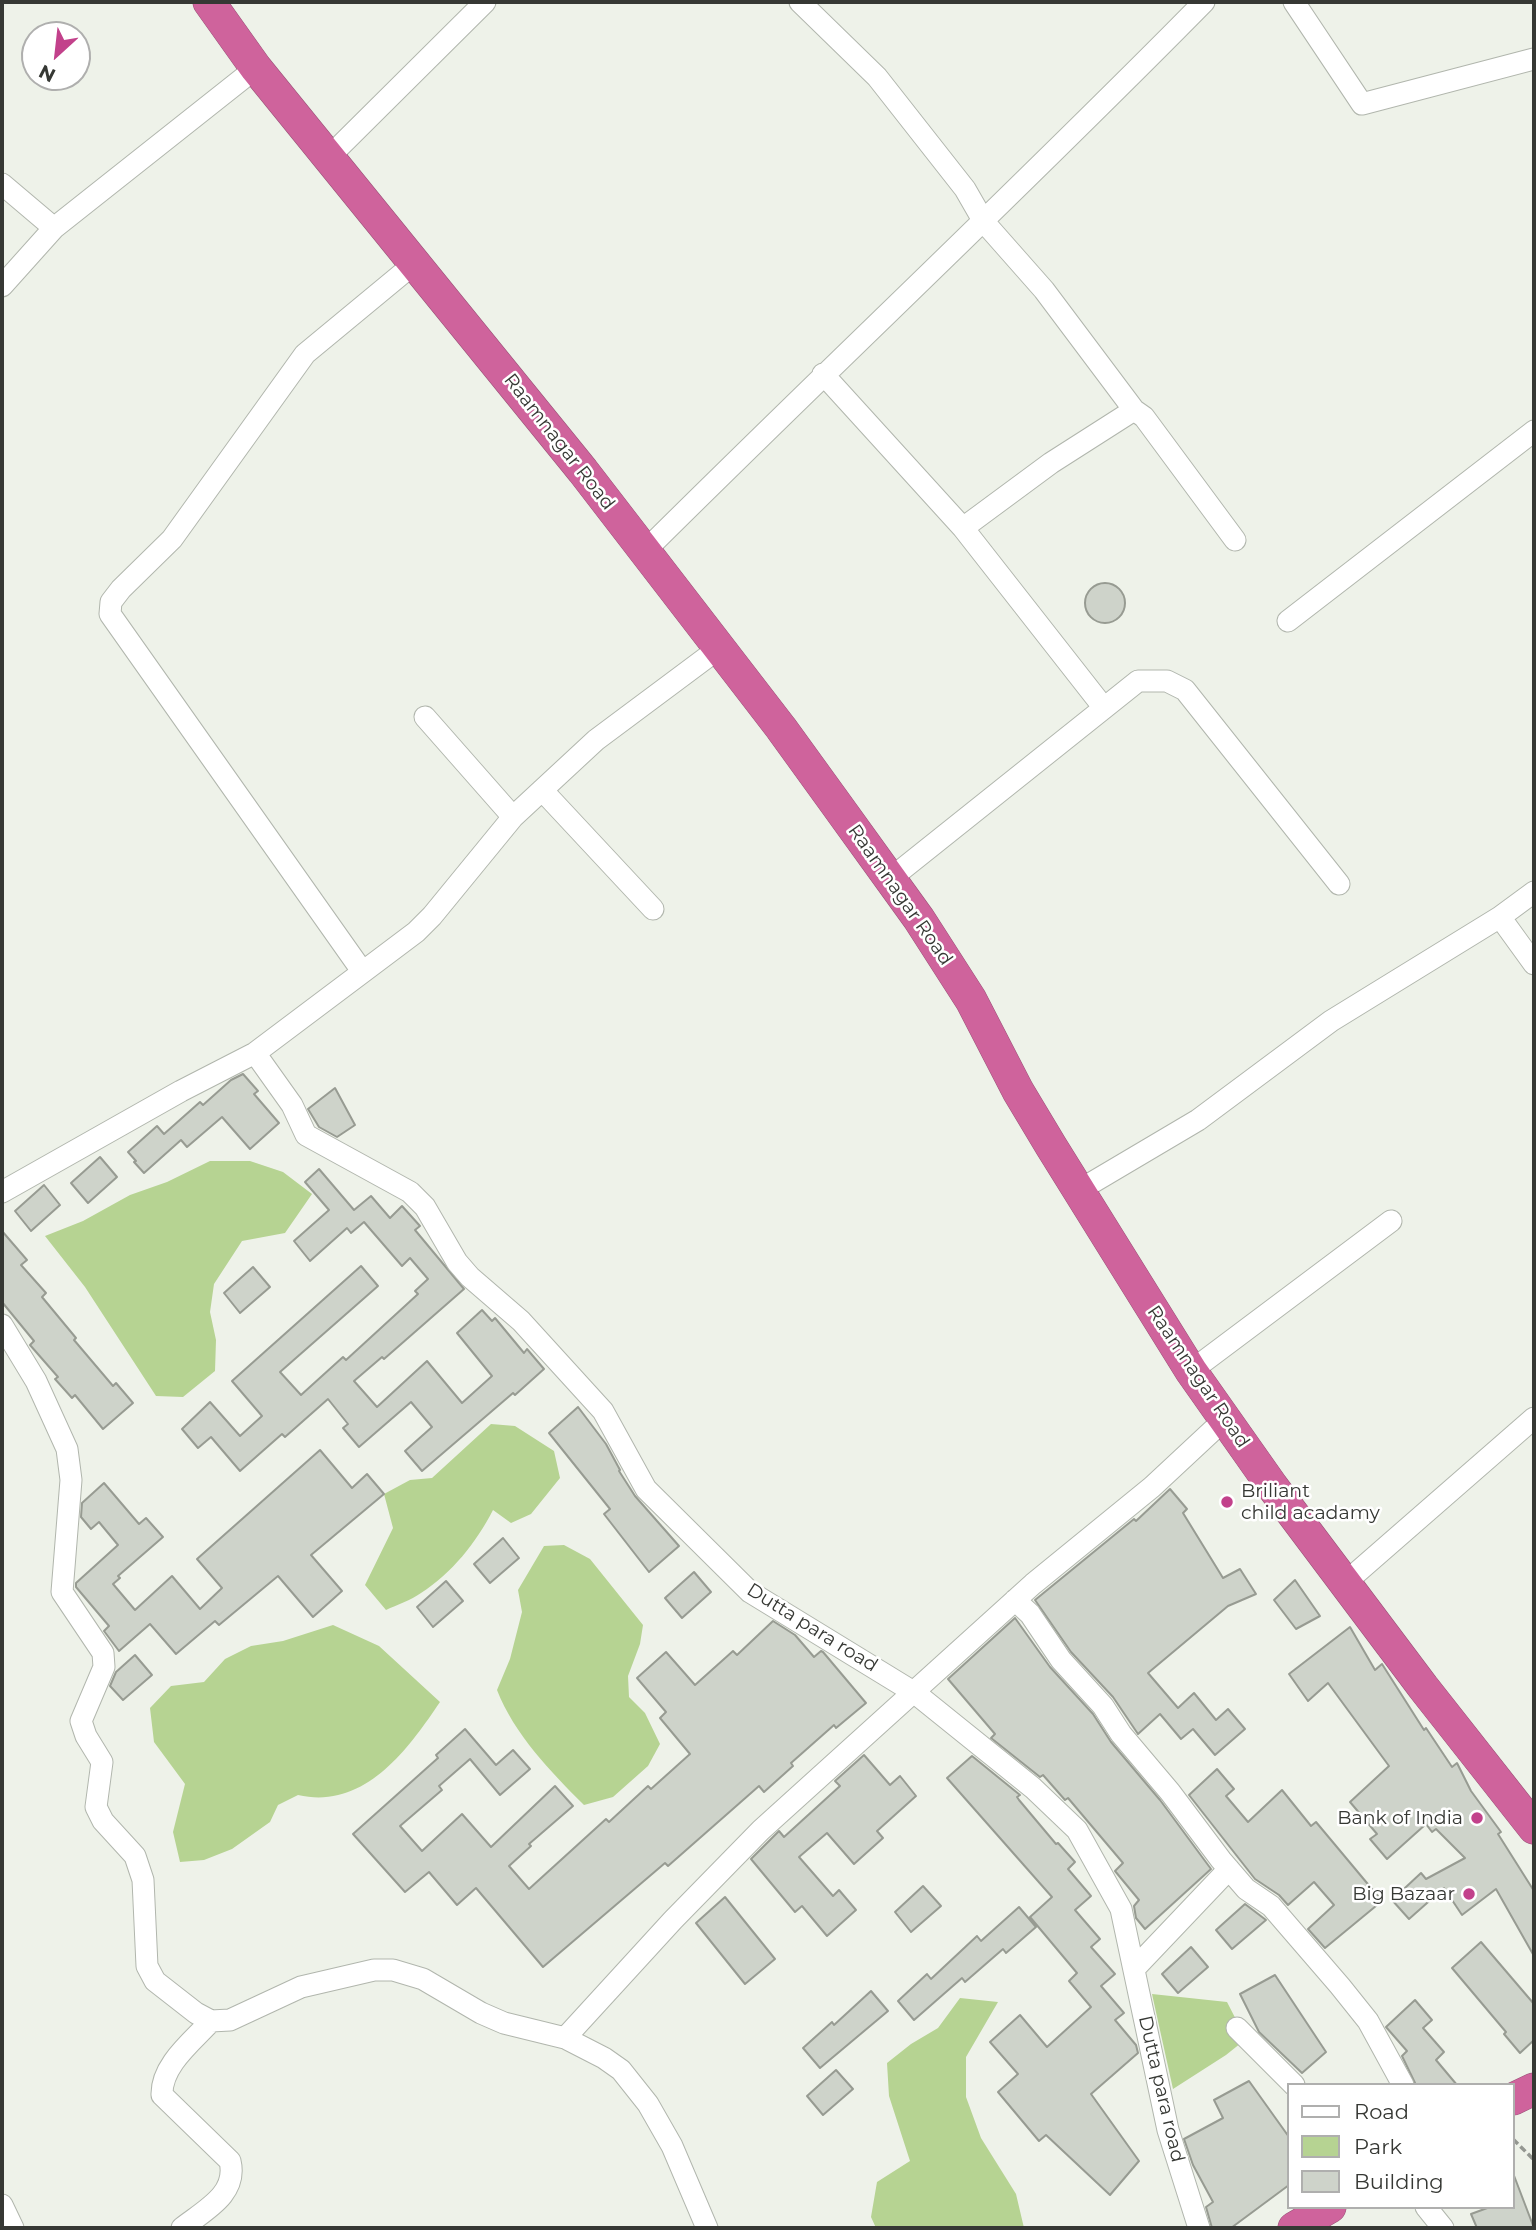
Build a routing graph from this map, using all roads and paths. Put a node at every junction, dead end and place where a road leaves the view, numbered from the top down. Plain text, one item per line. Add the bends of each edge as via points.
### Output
1 (209, 2) edge
2 (485, 2) edge
3 (800, 2) edge
4 (1204, 2) edge
5 (1293, 2) edge
6 (1534, 59) edge
7 (256, 68) junction
8 (329, 157) junction
9 (2, 184) edge
10 (984, 222) junction
11 (54, 228) junction
12 (415, 263) junction
13 (2, 286) edge
14 (824, 374) junction
15 (1134, 410) junction
16 (1534, 430) edge
17 (962, 528) junction
18 (1235, 540) dead end
19 (645, 551) junction
20 (1288, 621) dead end
21 (718, 649) junction
22 (1104, 708) junction
23 (425, 717) dead end
24 (542, 790) junction
25 (513, 817) junction
26 (890, 879) junction
27 (1339, 884) dead end
28 (1534, 891) edge
29 (653, 908) dead end
30 (1500, 917) junction
31 (1534, 964) edge
32 (362, 971) junction
33 (255, 1053) junction
34 (1077, 1191) junction
35 (2, 1192) edge
36 (1391, 1220) dead end
37 (2, 1325) edge
38 (1191, 1371) junction
39 (1534, 1418) edge
40 (1225, 1419) junction
41 (1346, 1583) junction
42 (1015, 1600) junction
43 (915, 1693) junction
44 (1534, 1828) edge
45 (1230, 1869) junction
46 (1134, 1969) junction
47 (212, 2021) junction
48 (1237, 2028) dead end
49 (565, 2038) junction
50 (1292, 2083) edge
51 (1402, 2083) edge
52 (1534, 2089) edge
53 (1515, 2098) edge
54 (1515, 2141) edge
55 (1534, 2160) edge
56 (2, 2205) edge
57 (1327, 2209) edge
58 (1428, 2209) edge
59 (13, 2228) edge
60 (183, 2228) edge
61 (707, 2228) edge
62 (1199, 2228) edge
63 (1294, 2228) edge
64 (1443, 2228) edge

1 - 7 highway, Raamnagar Road
2 - 8 street
3 - 10 street via 877,77 965,189
4 - 10 street
5 - 6 street via 1362,104
7 - 8 highway, Raamnagar Road
7 - 11 street
8 - 12 highway, Raamnagar Road
9 - 11 street
10 - 14 street
10 - 15 street via 1044,290
11 - 13 street
12 - 19 highway, Raamnagar Road
12 - 32 street via 305,354 172,539 116,595 110,614
14 - 17 street
14 - 19 street
15 - 17 street
15 - 18 street via 1144,417
16 - 20 street
17 - 22 street
19 - 21 highway, Raamnagar Road
21 - 24 street via 596,740
21 - 26 highway, Raamnagar Road
22 - 26 street
22 - 27 street via 1138,681 1167,681 1185,690
23 - 25 street
24 - 25 street
24 - 29 street
25 - 32 street via 432,916
26 - 34 highway, Raamnagar Road via 971,1000
28 - 30 street
30 - 31 street
30 - 34 street via 1331,1021 1198,1120
32 - 33 street
33 - 35 street
33 - 43 street, Dutta para road via 292,1105 306,1135 410,1192 425,1207 470,1277 521,1321 603,1411 646,1489 750,1592
34 - 38 highway, Raamnagar Road
36 - 38 street
37 - 47 street via 36,1381 66,1449 71,1480 62,1592 103,1653 104,1667 81,1721 102,1762 96,1807 135,1856 143,1880 147,1966 155,1981
38 - 40 highway, Raamnagar Road
39 - 41 street
40 - 41 highway, Raamnagar Road
40 - 42 street via 1152,1487
41 - 44 highway, Raamnagar Road
42 - 43 street
42 - 45 street
43 - 46 street, Dutta para road via 1033,1788 1077,1830 1121,1909
43 - 49 street via 761,1830
45 - 46 street
45 - 51 street via 1246,1889 1271,1906 1368,2021
46 - 62 street, Dutta para road via 1168,2130
47 - 49 street via 230,2020 301,1987 393,1970 423,1979 504,2023
47 - 60 street via 169,2069 162,2095 230,2161 233,2173 220,2198
48 - 50 street
49 - 61 street via 621,2070 648,2104 672,2146
52 - 53 highway
54 - 55 path
56 - 59 street
57 - 63 highway
58 - 64 street

